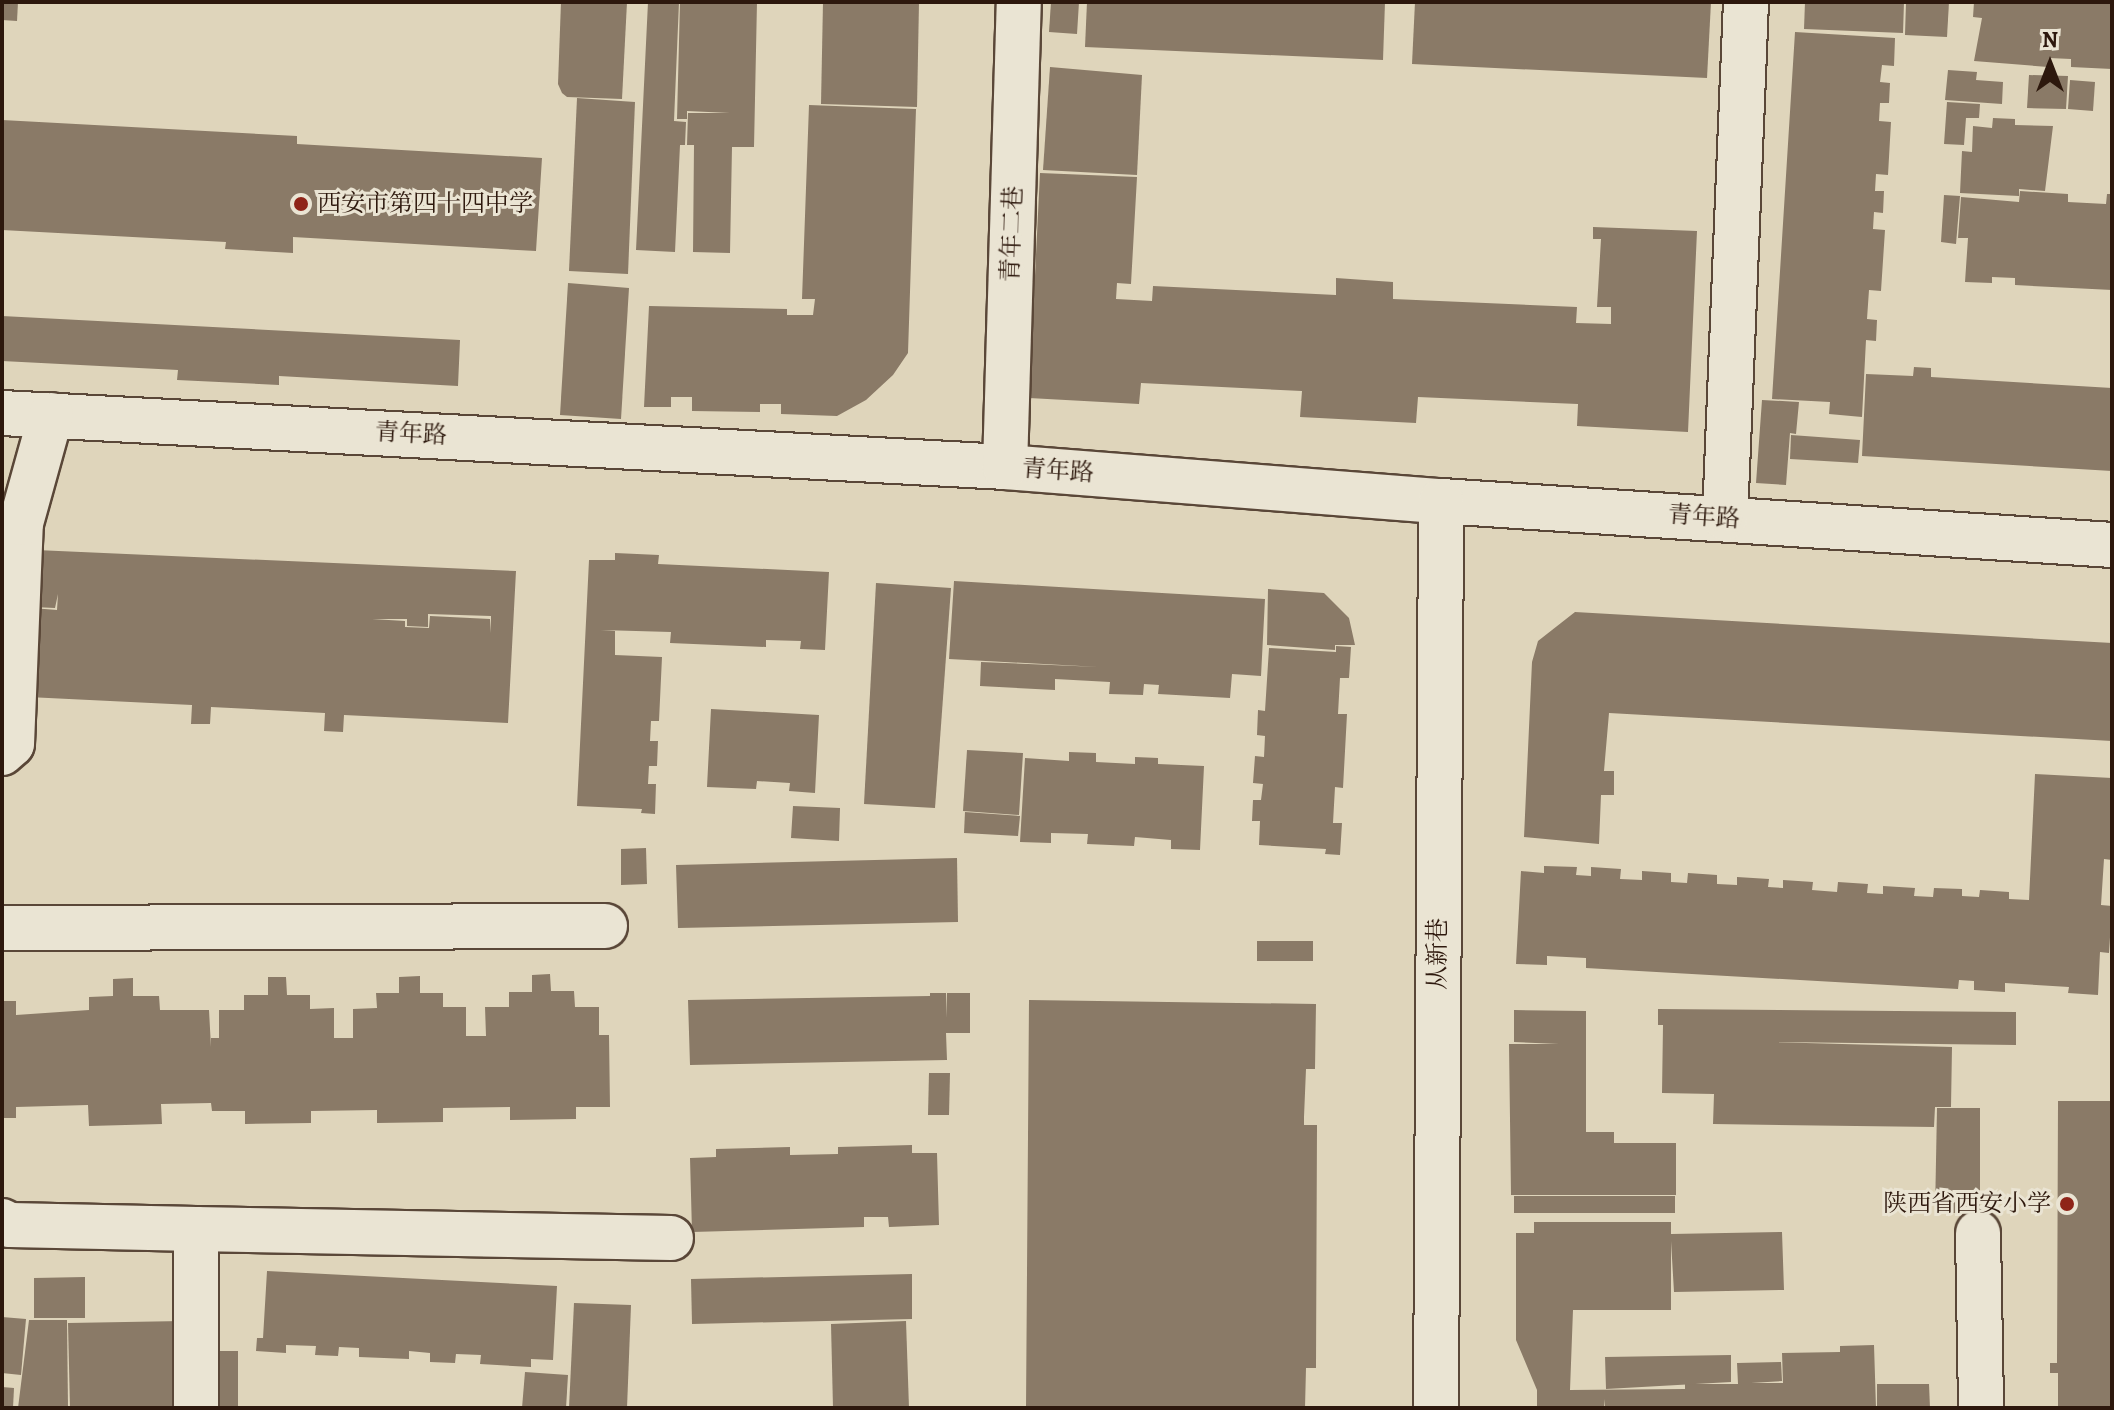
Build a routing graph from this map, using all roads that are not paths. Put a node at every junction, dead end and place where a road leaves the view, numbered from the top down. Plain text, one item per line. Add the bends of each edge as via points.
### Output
1 (1019, 2) edge
2 (1746, 2) edge
3 (2, 413) edge
4 (51, 415) junction
5 (1005, 467) junction
6 (1441, 501) junction
7 (1725, 518) junction
8 (2112, 545) edge
9 (2, 753) edge
10 (605, 926) dead end
11 (2, 928) edge
12 (2, 1221) edge
13 (196, 1229) junction
14 (1978, 1233) dead end
15 (671, 1238) dead end
16 (196, 1408) edge
17 (1436, 1408) edge
18 (1981, 1408) edge

1 - 5 street, 青年二巷
2 - 7 street
3 - 4 street, 青年路
4 - 5 street, 青年路
4 - 9 street via 21,523 12,744
5 - 6 street, 青年路
6 - 7 street, 青年路
6 - 17 street, 从新巷
7 - 8 street, 青年路
10 - 11 street
12 - 13 street
13 - 15 street
13 - 16 street
14 - 18 street

